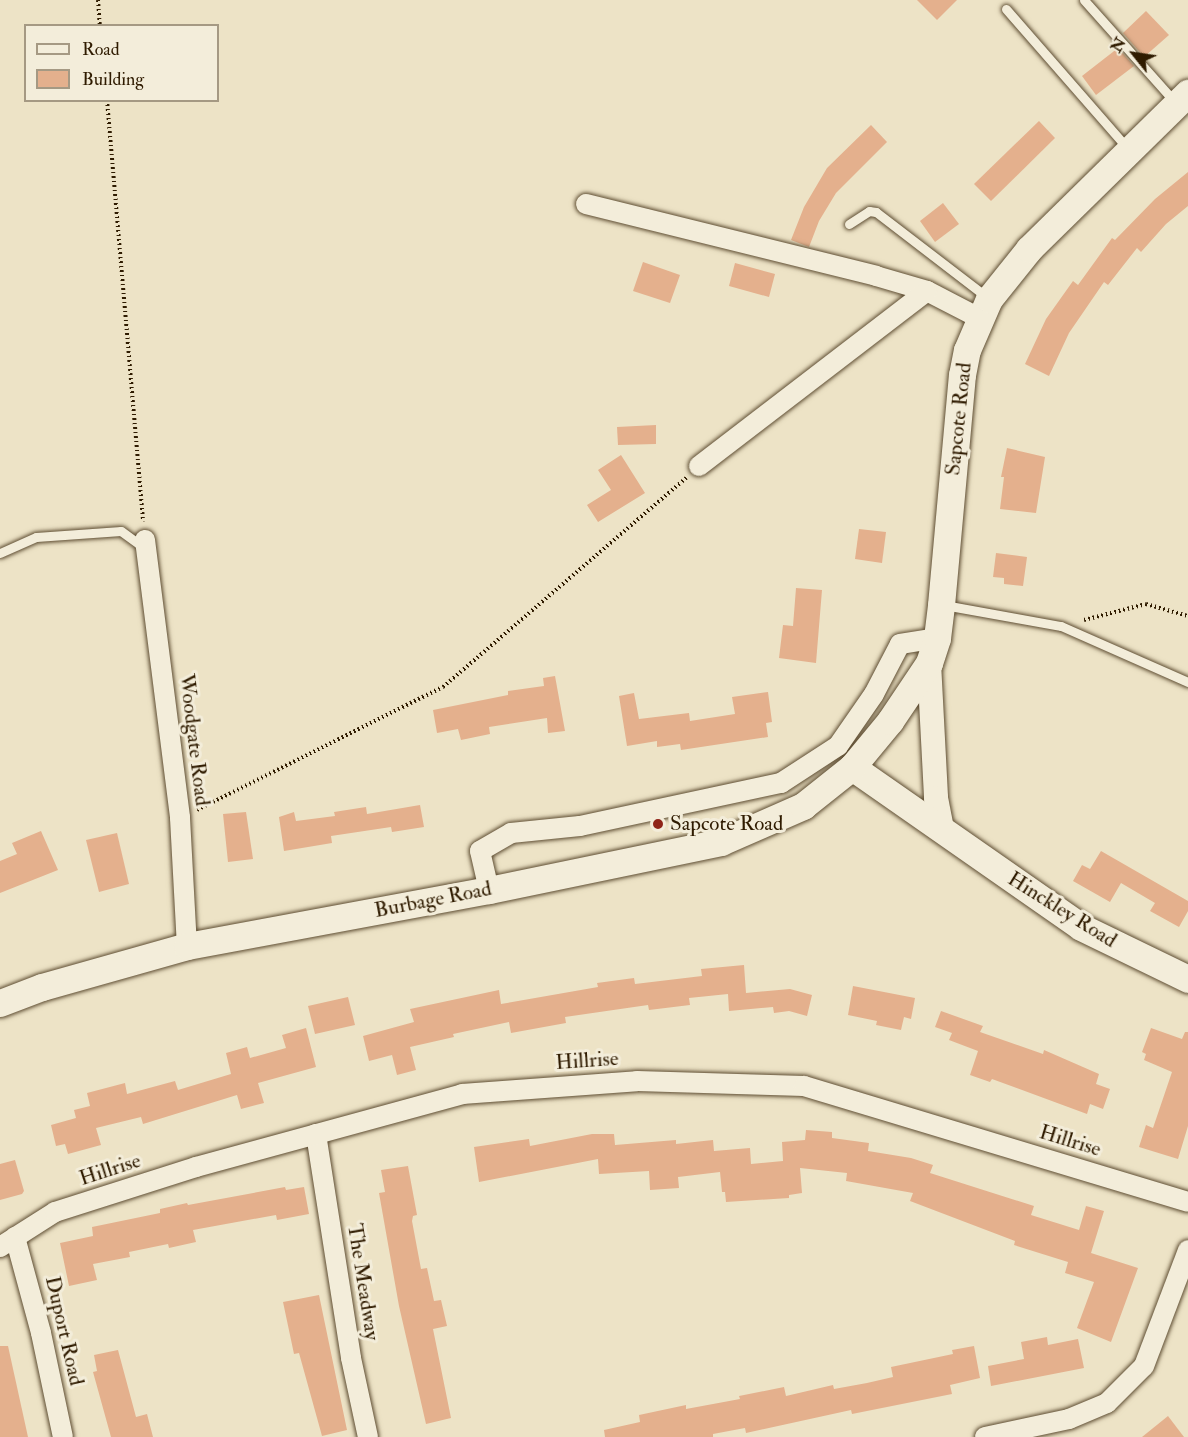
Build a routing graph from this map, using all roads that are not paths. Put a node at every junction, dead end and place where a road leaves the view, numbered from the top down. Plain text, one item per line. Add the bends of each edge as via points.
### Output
1 (1084, 0) edge
2 (1006, 9) dead end
3 (1182, 98) edge
4 (1128, 149) junction
5 (586, 204) dead end
6 (849, 224) dead end
7 (927, 291) junction
8 (984, 309) junction
9 (699, 466) road end
10 (145, 544) joint
11 (0, 553) edge
12 (941, 605) junction
13 (933, 650) junction
14 (1188, 682) edge
15 (852, 767) junction
16 (942, 830) junction
17 (489, 890) junction
18 (187, 946) junction
19 (1188, 979) edge
20 (0, 1003) edge
21 (316, 1134) junction
22 (1188, 1202) edge
23 (8, 1242) edge
24 (1188, 1250) edge
25 (63, 1437) edge
26 (368, 1437) edge
27 (985, 1437) edge

1 - 3 lane
2 - 4 lane
3 - 4 main road, Sapcote Road
4 - 8 main road, Sapcote Road via 1029,249
5 - 7 street
6 - 8 lane via 869,211 876,212
7 - 8 street
7 - 9 street
8 - 12 main road, Sapcote Road via 967,350 962,375
10 - 11 lane via 121,531 36,537
10 - 18 street, Woodgate Road via 180,818
12 - 13 main road, Sapcote Road
12 - 14 lane via 1061,626
13 - 15 main road, Sapcote Road via 890,721
13 - 16 street via 936,798
13 - 17 street via 900,644 874,694 838,746 781,783 580,825 511,832 480,851
15 - 16 main road, Hinckley Road
15 - 17 main road, Burbage Road via 803,806 721,842
16 - 19 main road, Hinckley Road via 1081,927
17 - 18 main road, Burbage Road
18 - 20 main road, Burbage Road via 42,987
21 - 22 street, Hillrise via 462,1094 637,1081 804,1086
21 - 23 street, Hillrise via 56,1212
21 - 26 street, The Meadway via 351,1358
23 - 25 street, Duport Road via 41,1333
24 - 27 street via 1144,1366 1107,1403 1069,1419

